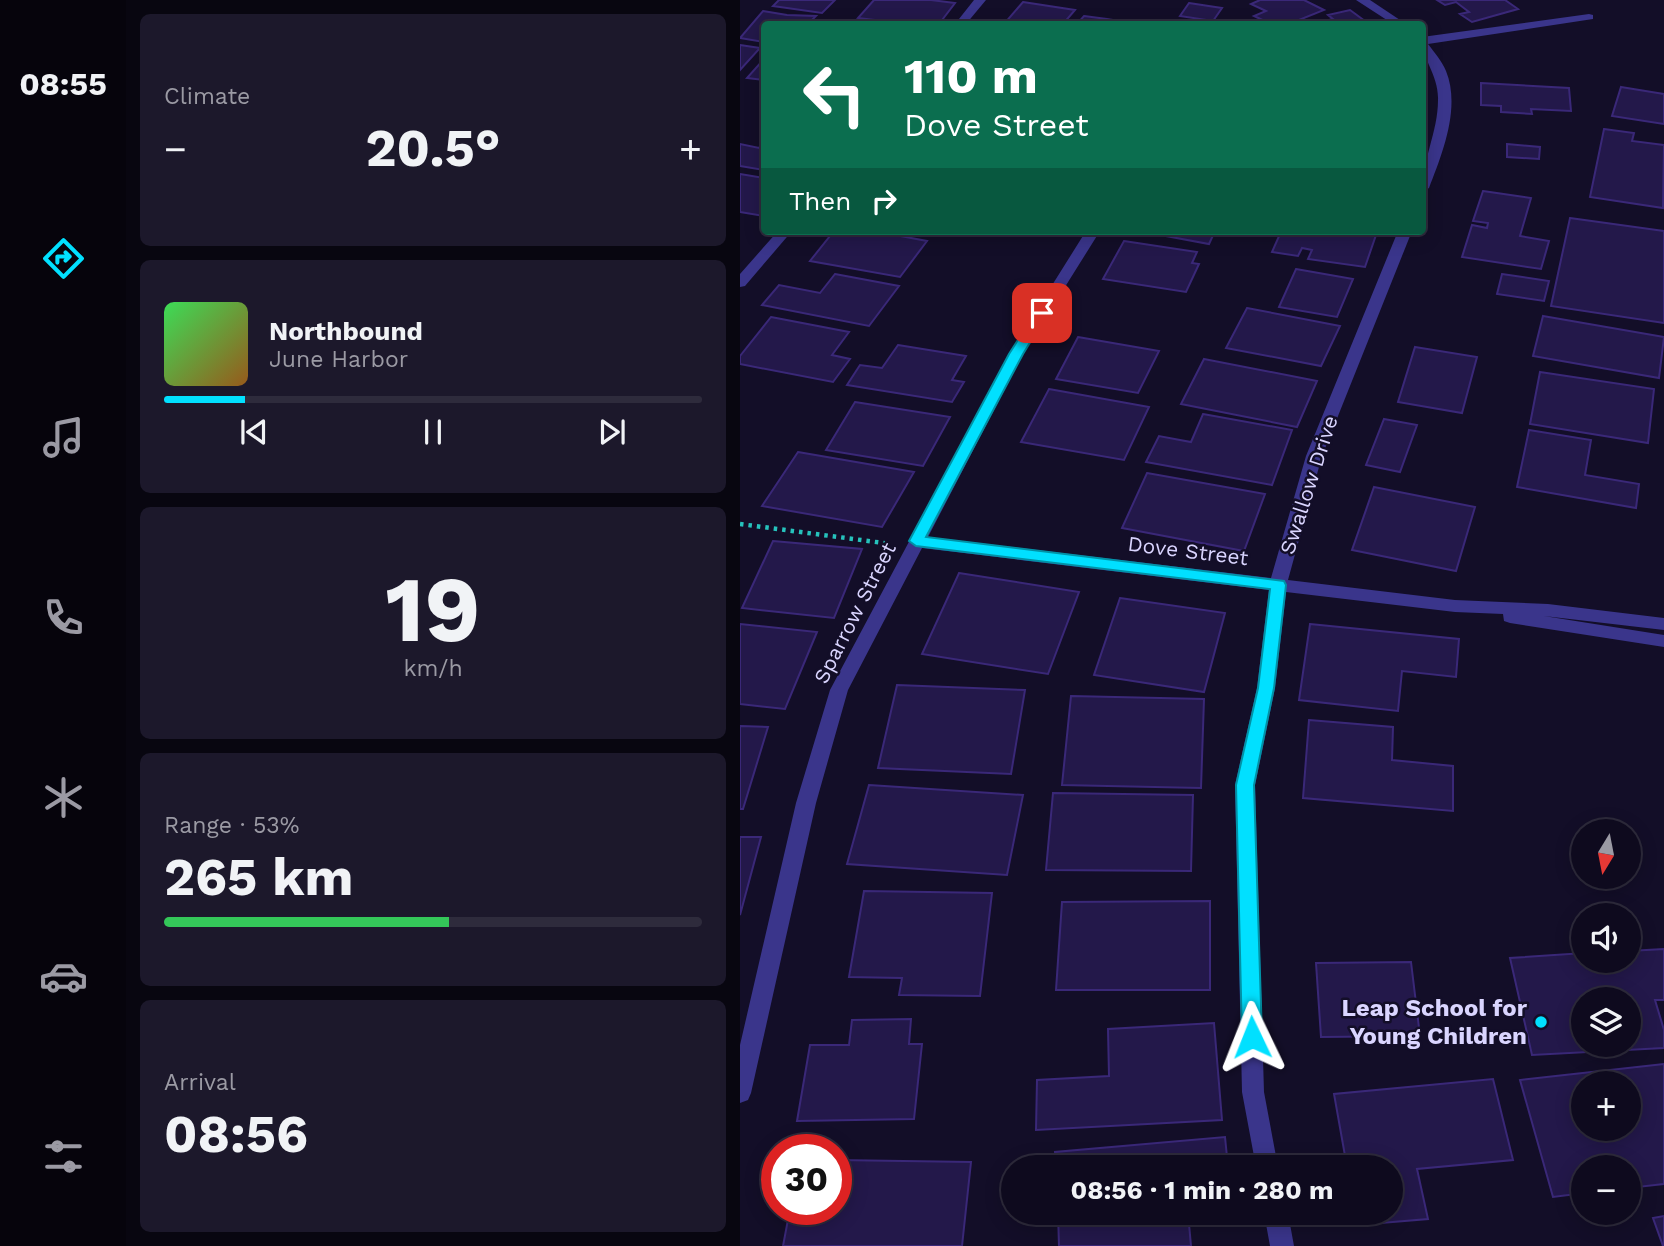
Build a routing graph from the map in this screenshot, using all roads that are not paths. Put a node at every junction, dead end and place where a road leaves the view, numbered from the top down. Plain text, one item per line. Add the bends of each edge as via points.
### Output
1 (980, 0) edge
2 (1362, 0) edge
3 (1589, 17) dead end
4 (962, 21) edge
5 (1395, 21) edge
6 (1426, 42) edge
7 (1426, 50) edge
8 (1426, 179) edge
9 (781, 235) edge
10 (1090, 235) edge
11 (1403, 235) edge
12 (740, 284) edge
13 (916, 541) junction
14 (1278, 585) junction
15 (1596, 624) junction
16 (1664, 624) edge
17 (1664, 641) edge
18 (740, 1091) edge
19 (1265, 1155) edge
20 (1278, 1225) edge
21 (1282, 1246) edge

1 - 4 street
2 - 5 street
3 - 6 street
7 - 8 street via 1441,74 1444,107 1436,156
9 - 12 street
10 - 13 street, Sparrow Street via 1016,354
11 - 14 street, Swallow Drive via 1314,456
13 - 14 street, Dove Street
13 - 18 street, Sparrow Street via 839,690 805,803
14 - 15 street, Dove Street
14 - 19 street, Swallow Drive via 1266,688 1245,785 1253,1093
15 - 16 street, Dove Street
15 - 17 street, Dove Street
20 - 21 street

